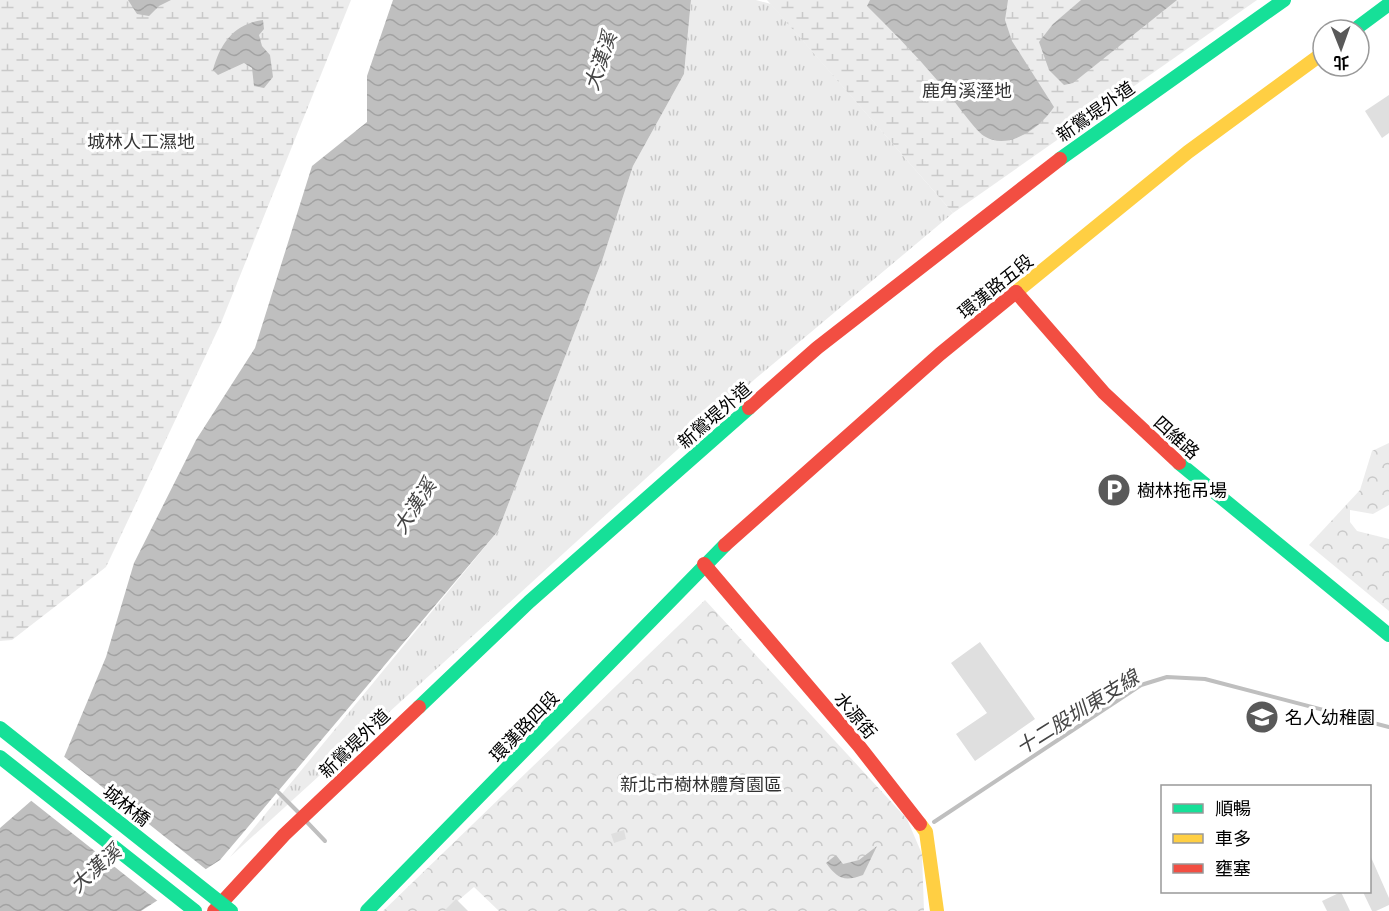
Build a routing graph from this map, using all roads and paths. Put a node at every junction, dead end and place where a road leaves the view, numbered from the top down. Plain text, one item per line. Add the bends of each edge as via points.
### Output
1 (1284, 0) edge
2 (1389, 4) edge
3 (1370, 18) edge
4 (1311, 62) edge
5 (1016, 292) junction
6 (704, 564) junction
7 (1389, 635) edge
8 (0, 728) edge
9 (0, 757) edge
10 (195, 911) edge
11 (214, 911) edge
12 (231, 911) edge
13 (367, 911) edge
14 (937, 911) edge

1 - 11 street, 新鶯堤外道 via 1032,179 817,348 529,602 284,835
2 - 3 street
4 - 5 street, 環漢路五段 via 1188,152
5 - 6 street, 環漢路五段 via 940,354
5 - 7 street, 四維路 via 1104,393 1160,447
6 - 13 street, 環漢路四段
6 - 14 street, 水源街 via 859,746 926,832
8 - 12 street, 城林橋, bridge
9 - 10 street

